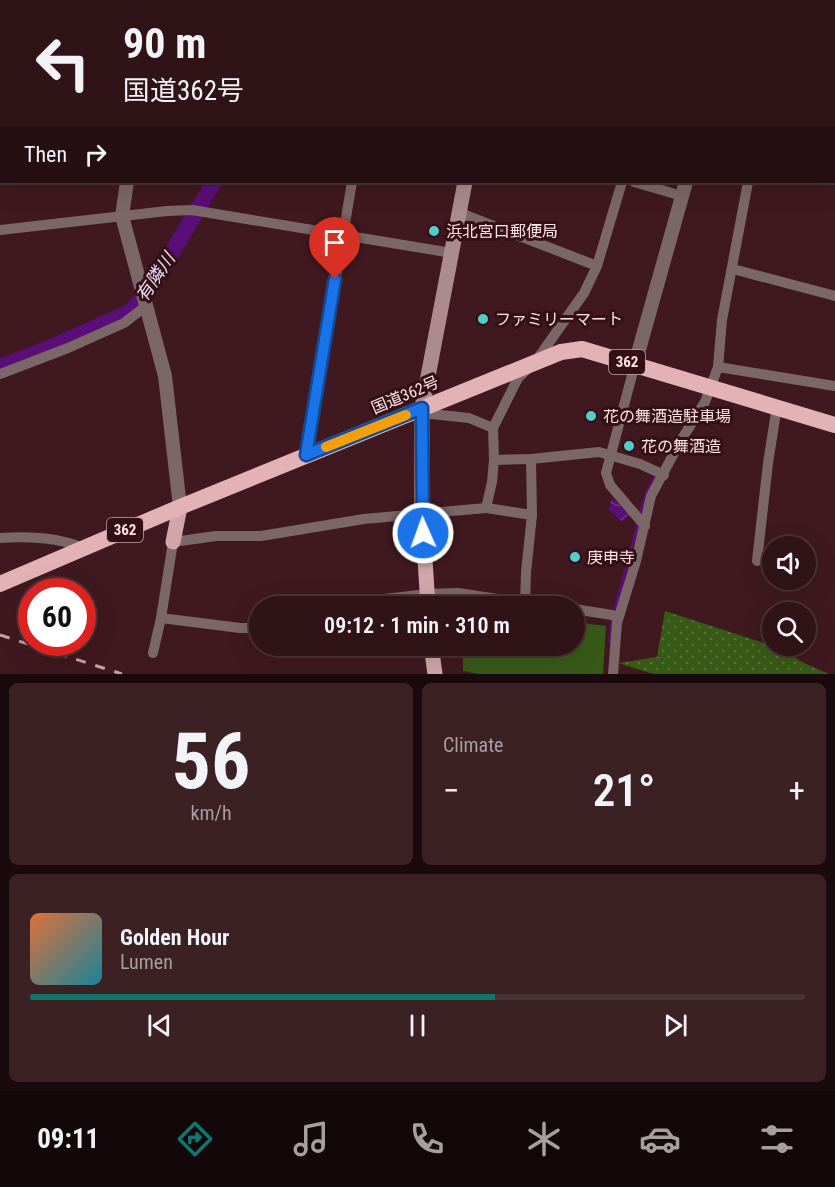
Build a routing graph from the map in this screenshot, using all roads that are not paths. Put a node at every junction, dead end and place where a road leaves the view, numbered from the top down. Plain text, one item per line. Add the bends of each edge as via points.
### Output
1 (128, 183) edge
2 (352, 183) edge
3 (465, 183) edge
4 (622, 183) edge
5 (637, 183) edge
6 (686, 183) edge
7 (748, 183) edge
8 (682, 196) junction
9 (460, 213) junction
10 (122, 216) junction
11 (0, 230) edge
12 (342, 235) junction
13 (452, 253) junction
14 (597, 266) junction
15 (733, 269) junction
16 (835, 296) edge
17 (145, 302) junction
18 (536, 361) junction
19 (635, 364) junction
20 (718, 367) junction
21 (0, 374) edge
22 (835, 386) edge
23 (711, 387) junction
24 (777, 406) junction
25 (422, 410) junction
26 (835, 425) edge
27 (493, 428) junction
28 (610, 454) junction
29 (306, 455) junction
30 (531, 459) junction
31 (494, 460) junction
32 (664, 475) junction
33 (180, 507) junction
34 (486, 508) junction
35 (422, 513) junction
36 (532, 515) junction
37 (645, 526) junction
38 (0, 538) edge
39 (173, 542) junction
40 (83, 548) junction
41 (757, 561) dead end
42 (0, 584) edge
43 (428, 596) edge
44 (445, 596) edge
45 (478, 596) edge
46 (525, 596) edge
47 (585, 611) edge
48 (615, 617) junction
49 (161, 618) junction
50 (249, 628) edge
51 (153, 653) dead end
52 (433, 656) edge
53 (435, 674) edge
54 (613, 674) edge

1 - 10 street
2 - 12 street
3 - 9 main road
4 - 14 street
5 - 8 street
6 - 8 street
7 - 15 street
8 - 19 street
9 - 13 main road
9 - 14 street
10 - 11 street
10 - 12 street via 196,211
10 - 17 street
12 - 13 street
12 - 29 street
13 - 25 main road
14 - 18 street via 584,292
15 - 16 street
15 - 20 street via 722,320
17 - 21 street via 124,323
17 - 33 street via 165,376
18 - 19 highway, 国道362号 / 362 via 561,351 582,349
18 - 25 highway, 国道362号 / 362
18 - 27 street via 518,378
19 - 23 highway, 国道362号 / 362
19 - 28 street
20 - 22 street
20 - 23 street
23 - 24 highway, 国道362号 / 362
23 - 32 street
24 - 26 highway, 国道362号 / 362
24 - 41 street
25 - 27 street via 469,418
25 - 29 highway, 国道362号 / 362
25 - 35 main road
27 - 31 street
28 - 30 street
28 - 32 street
28 - 37 street via 607,480
29 - 33 highway, 国道362号 / 362
30 - 31 street
30 - 36 street
31 - 34 street
32 - 37 street via 651,496
33 - 39 main road
33 - 40 highway, 国道362号 / 362
34 - 35 street
34 - 36 street
35 - 39 street via 261,536 216,536
35 - 43 main road
36 - 46 street
37 - 48 street
38 - 40 street via 41,538
39 - 49 street
40 - 42 highway, 国道362号 / 362
44 - 45 street
47 - 48 street
48 - 54 street
49 - 50 street
49 - 51 street
52 - 53 main road

